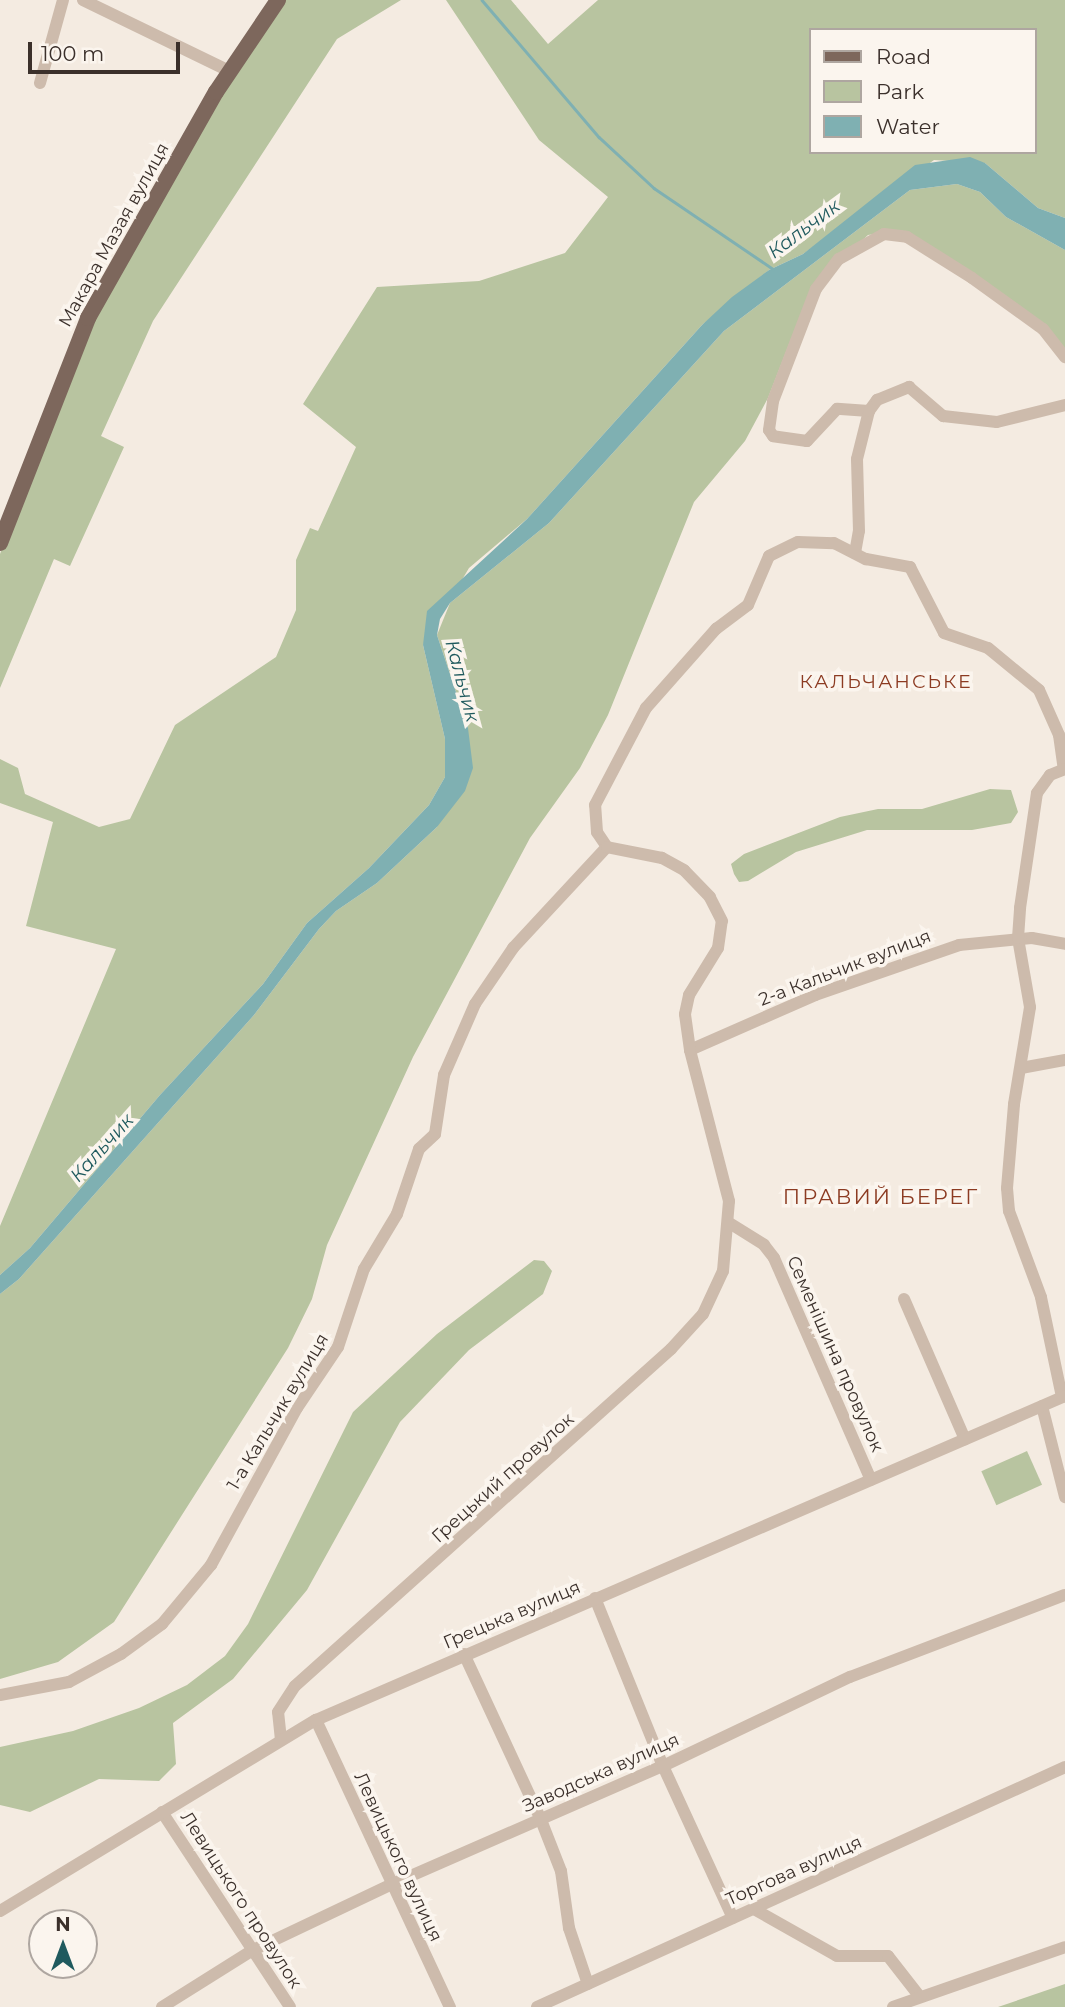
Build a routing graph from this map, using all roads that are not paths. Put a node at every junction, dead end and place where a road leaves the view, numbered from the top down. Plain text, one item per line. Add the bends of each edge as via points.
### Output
1 (63, 0) edge
2 (83, 0) edge
3 (278, 0) edge
4 (229, 71) junction
5 (40, 83) dead end
6 (1065, 357) edge
7 (1065, 405) edge
8 (869, 411) junction
9 (0, 542) edge
10 (855, 552) junction
11 (1064, 769) edge
12 (607, 847) junction
13 (1018, 938) junction
14 (1065, 944) edge
15 (690, 1049) junction
16 (1065, 1060) edge
17 (1021, 1068) junction
18 (731, 1224) junction
19 (904, 1299) dead end
20 (1064, 1397) edge
21 (1042, 1406) junction
22 (965, 1438) junction
23 (871, 1480) junction
24 (1065, 1497) edge
25 (1065, 1595) edge
26 (594, 1598) junction
27 (464, 1654) junction
28 (0, 1695) edge
29 (316, 1720) junction
30 (281, 1740) junction
31 (663, 1766) junction
32 (1065, 1768) edge
33 (162, 1812) junction
34 (541, 1819) junction
35 (390, 1885) junction
36 (754, 1909) junction
37 (0, 1911) edge
38 (733, 1918) junction
39 (1065, 1947) edge
40 (253, 1950) junction
41 (588, 1984) junction
42 (920, 1997) junction
43 (162, 2007) edge
44 (290, 2007) edge
45 (450, 2007) edge
46 (537, 2007) edge
47 (893, 2007) edge

1 - 5 street
2 - 4 street
3 - 4 main road, Макара Мазая вулиця
4 - 9 main road, Макара Мазая вулиця via 88,317
6 - 8 street via 1043,329 972,278 907,237 884,234 839,259 816,289 773,401 769,430 773,436 807,441 837,409
7 - 8 street via 1005,421 957,419 940,414 907,387 886,394
8 - 10 street via 857,459 859,531
10 - 11 street via 910,567 944,634 988,648 1029,679 1048,707 1063,750
10 - 12 street via 821,541 782,547 764,563 748,606 716,629 646,709 595,805 597,832
11 - 13 street via 1050,775 1037,793
12 - 15 street via 662,858 684,870 701,885 718,911 721,939 686,1006
12 - 28 street, 1-а Кальчик вулиця via 513,948 475,1004 444,1075 435,1134 419,1149 397,1214 364,1269 338,1347 297,1408 211,1565 162,1624 121,1654 69,1682
13 - 14 street, 2-а Кальчик вулиця
13 - 15 street, 2-а Кальчик вулиця via 960,945 887,968
13 - 17 street via 1030,1000
15 - 18 street via 725,1178
16 - 17 street
17 - 20 street via 1007,1200 1041,1297
18 - 23 street, Семенішина провулок via 764,1245 774,1258
18 - 30 street, Грецький провулок via 715,1293 688,1333 353,1639 295,1686 278,1712
19 - 22 street
20 - 21 street, Грецька вулиця
21 - 22 street, Грецька вулиця
21 - 24 street
22 - 23 street, Грецька вулиця
23 - 26 street, Грецька вулиця
25 - 31 street, Заводська вулиця via 850,1677
26 - 27 street, Грецька вулиця
26 - 31 street
27 - 29 street, Грецька вулиця
27 - 34 street
29 - 30 street, Грецька вулиця
29 - 35 street, Левицького вулиця
30 - 33 street, Грецька вулиця
31 - 34 street, Заводська вулиця
31 - 38 street
32 - 36 street, Торгова вулиця
33 - 37 street, Грецька вулиця
33 - 40 street, Левицького провулок
34 - 35 street, Заводська вулиця
34 - 41 street via 561,1871 569,1928
35 - 40 street, Заводська вулиця
35 - 45 street, Левицького вулиця
36 - 38 street, Торгова вулиця
36 - 42 street via 836,1956 888,1956
38 - 41 street, Торгова вулиця
39 - 42 street
40 - 43 street, Заводська вулиця
40 - 44 street, Левицького провулок
41 - 46 street, Торгова вулиця
42 - 47 street

